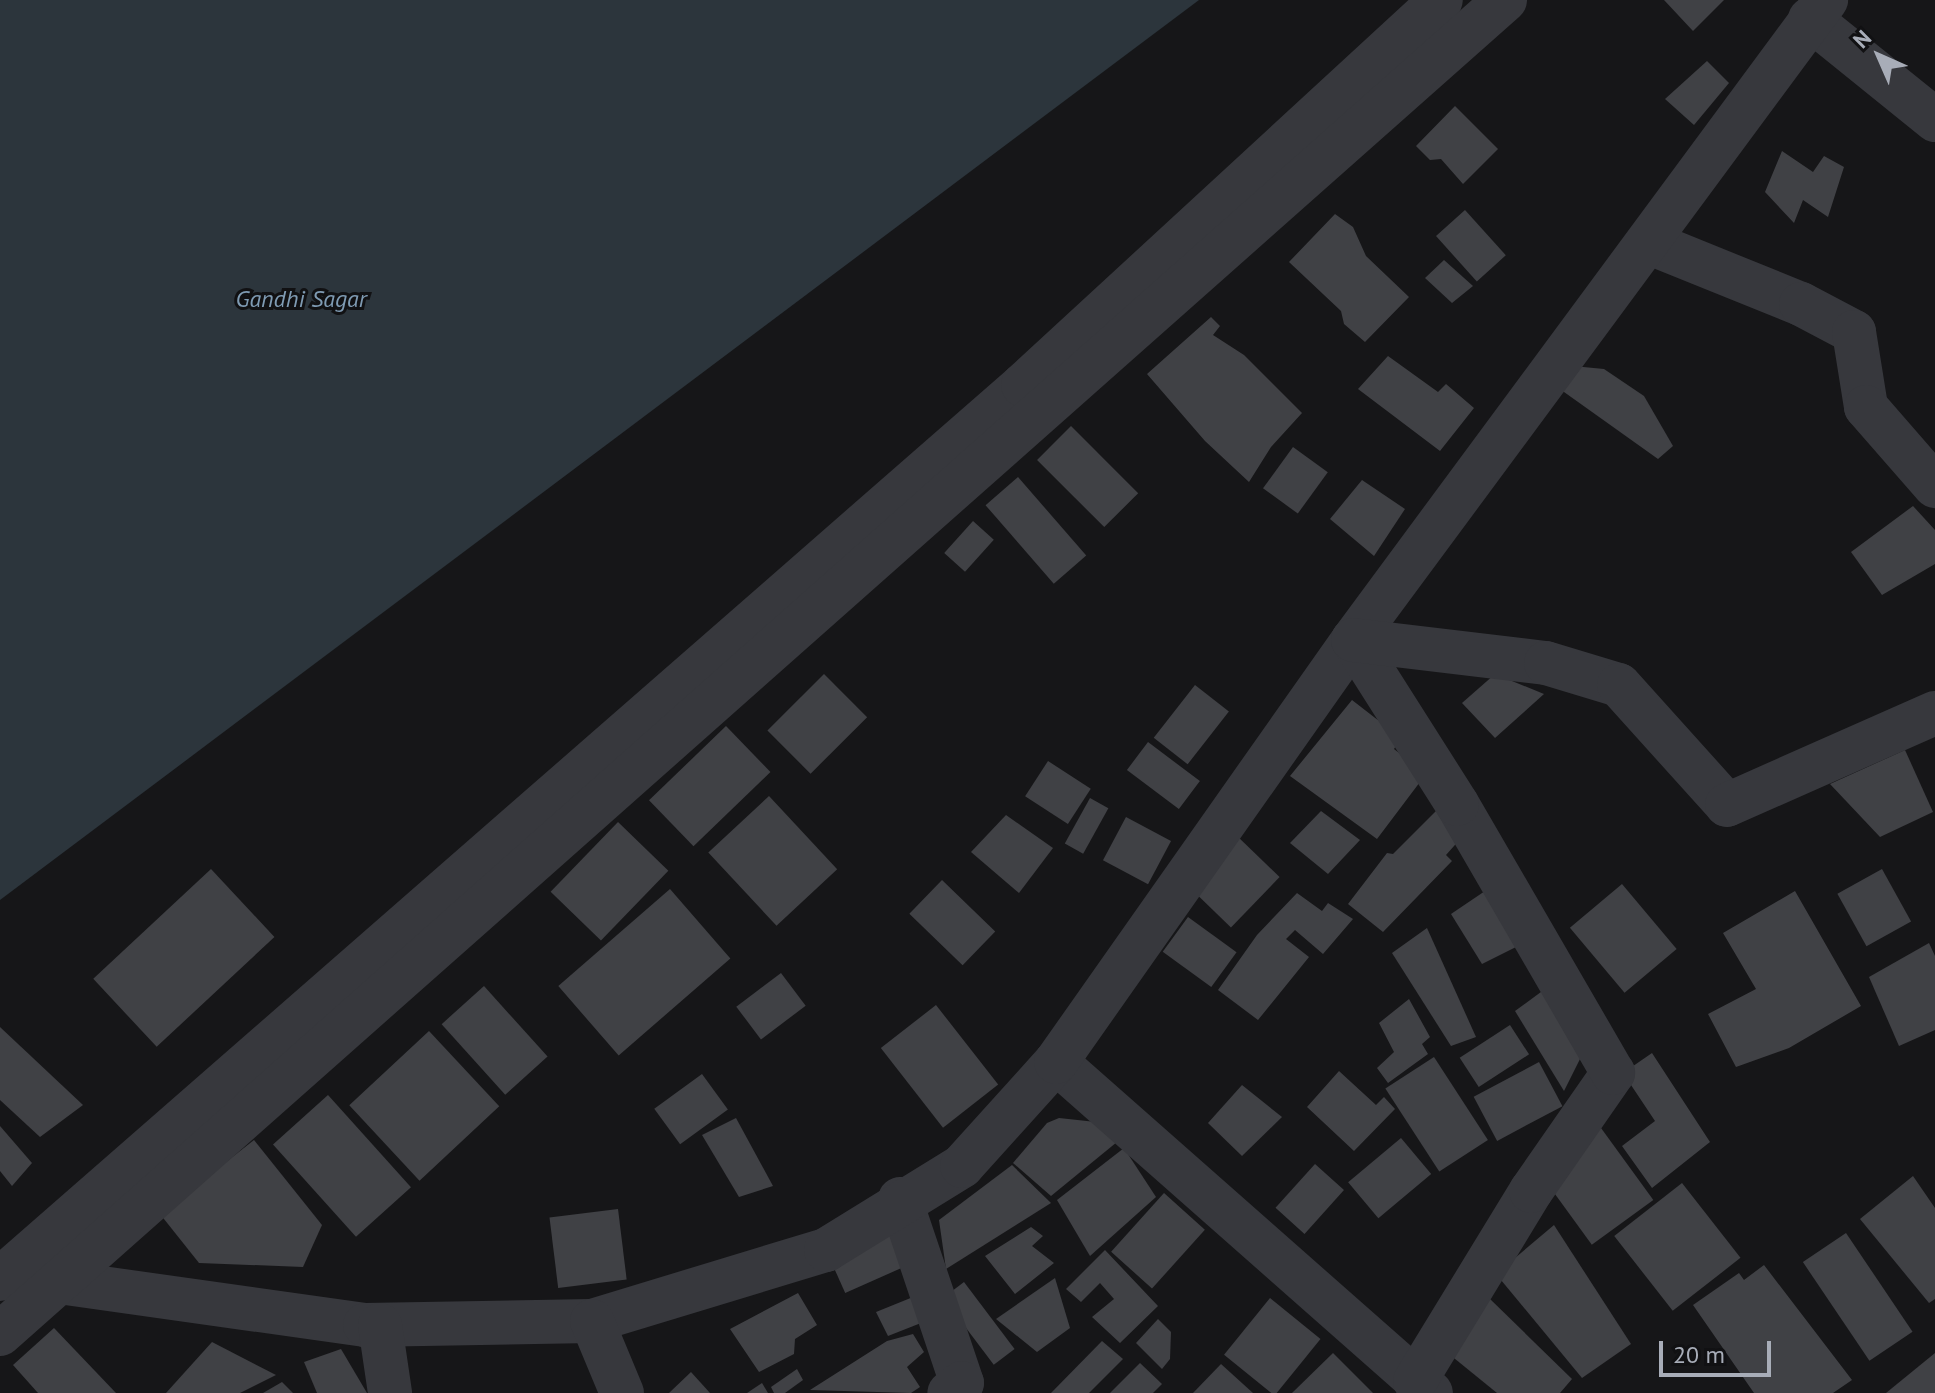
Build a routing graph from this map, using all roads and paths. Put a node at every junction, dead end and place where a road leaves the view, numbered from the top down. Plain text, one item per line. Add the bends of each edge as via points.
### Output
1 (1441, 0) edge
2 (1505, 0) edge
3 (1818, 10) edge
4 (1935, 120) edge
5 (1650, 243) junction
6 (1935, 486) edge
7 (1353, 640) junction
8 (1935, 713) edge
9 (1056, 1062) junction
10 (900, 1199) junction
11 (48, 1264) junction
12 (0, 1279) edge
13 (592, 1321) junction
14 (380, 1325) junction
15 (0, 1334) edge
16 (1423, 1387) edge
17 (390, 1393) edge
18 (622, 1393) edge
19 (949, 1393) edge

1 - 11 street via 1023,385 370,950 70,1218
2 - 11 street
3 - 4 street
3 - 5 street
5 - 6 street via 1801,304 1854,332 1866,407
5 - 7 street
7 - 8 street via 1546,663 1619,685 1727,805
7 - 9 street
7 - 16 street via 1457,804 1613,1073 1531,1191
9 - 10 street via 962,1166
9 - 16 street
10 - 13 street via 826,1250
10 - 19 street via 962,1383
11 - 12 street
11 - 14 street
11 - 15 street
13 - 14 street
13 - 18 street
14 - 17 street

